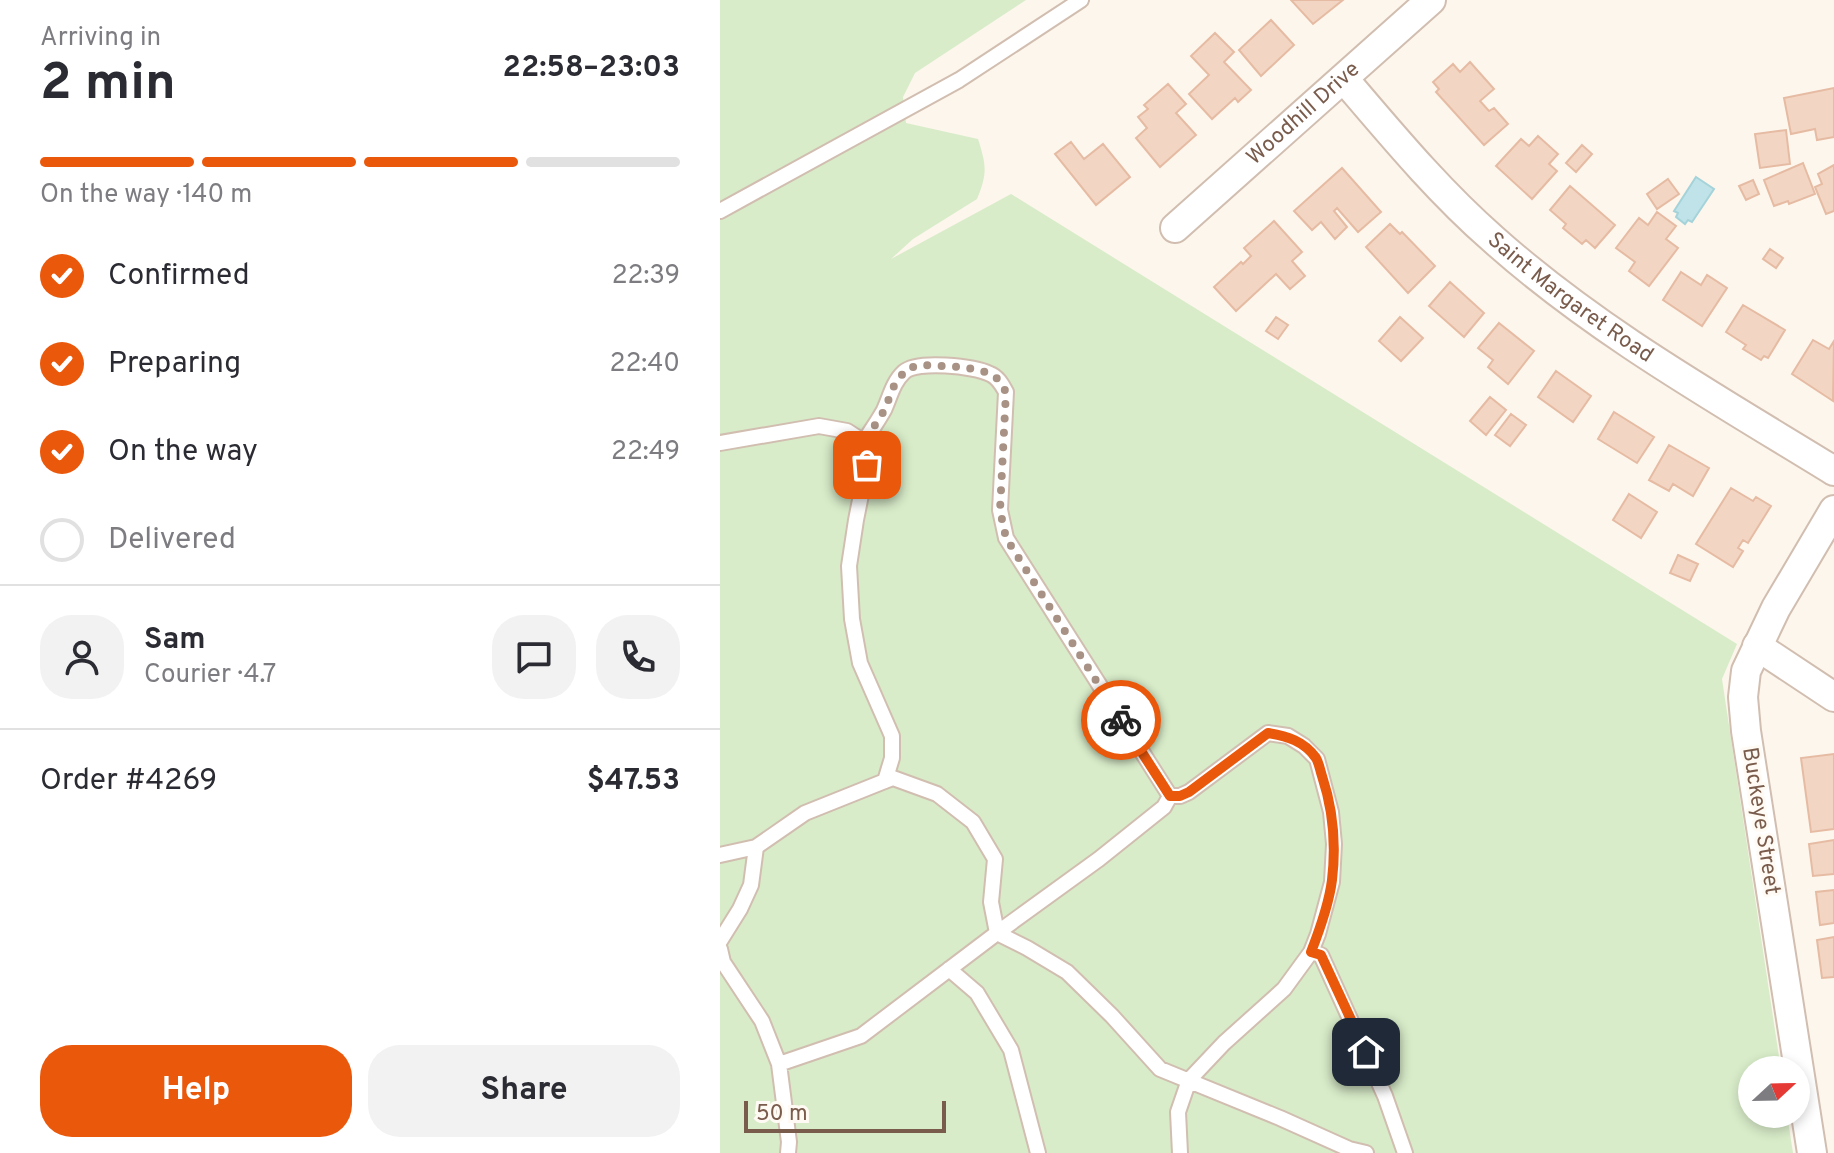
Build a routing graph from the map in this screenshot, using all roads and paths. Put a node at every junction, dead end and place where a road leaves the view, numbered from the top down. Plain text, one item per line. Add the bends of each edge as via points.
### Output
1 (1081, 0) edge
2 (1431, 0) edge
3 (1344, 79) junction
4 (720, 211) edge
5 (1175, 228) dead end
6 (864, 442) junction
7 (720, 443) edge
8 (1834, 471) edge
9 (1834, 510) edge
10 (1757, 646) junction
11 (1834, 697) edge
12 (885, 781) junction
13 (1170, 796) junction
14 (756, 847) junction
15 (720, 855) edge
16 (997, 933) junction
17 (720, 941) edge
18 (720, 949) edge
19 (1311, 952) junction
20 (949, 969) junction
21 (779, 1064) junction
22 (1189, 1080) junction
23 (788, 1153) edge
24 (1038, 1153) edge
25 (1180, 1153) edge
26 (1366, 1153) edge
27 (1405, 1153) edge
28 (1812, 1153) edge

1 - 4 lane via 959,80
2 - 3 street, Woodhill Drive
3 - 5 street, Woodhill Drive
3 - 8 street, Saint Margaret Road via 1444,192 1541,280 1662,366
6 - 7 lane via 847,431 819,426
6 - 12 lane via 867,465 849,566 852,619 860,663 892,736
6 - 13 lane via 906,369 964,367 999,380 1006,392 1000,510 1006,538
9 - 10 street, Buckeye Street
10 - 11 street
10 - 28 street, Buckeye Street via 1746,671 1746,731
12 - 14 lane via 805,813
12 - 16 lane via 893,778 937,794 973,822 995,859 991,902
13 - 16 lane via 1164,807 1099,859
13 - 19 lane via 1189,792 1268,733 1288,736 1317,759 1334,844 1332,882
14 - 15 lane
14 - 17 lane via 751,885
16 - 20 lane
16 - 22 lane via 1067,972 1160,1069
18 - 21 lane via 762,1021
19 - 22 lane via 1284,989
19 - 27 lane via 1321,955
20 - 21 lane via 861,1036
20 - 24 lane via 977,993 1011,1050
21 - 23 lane
22 - 25 lane via 1178,1112
22 - 26 lane

